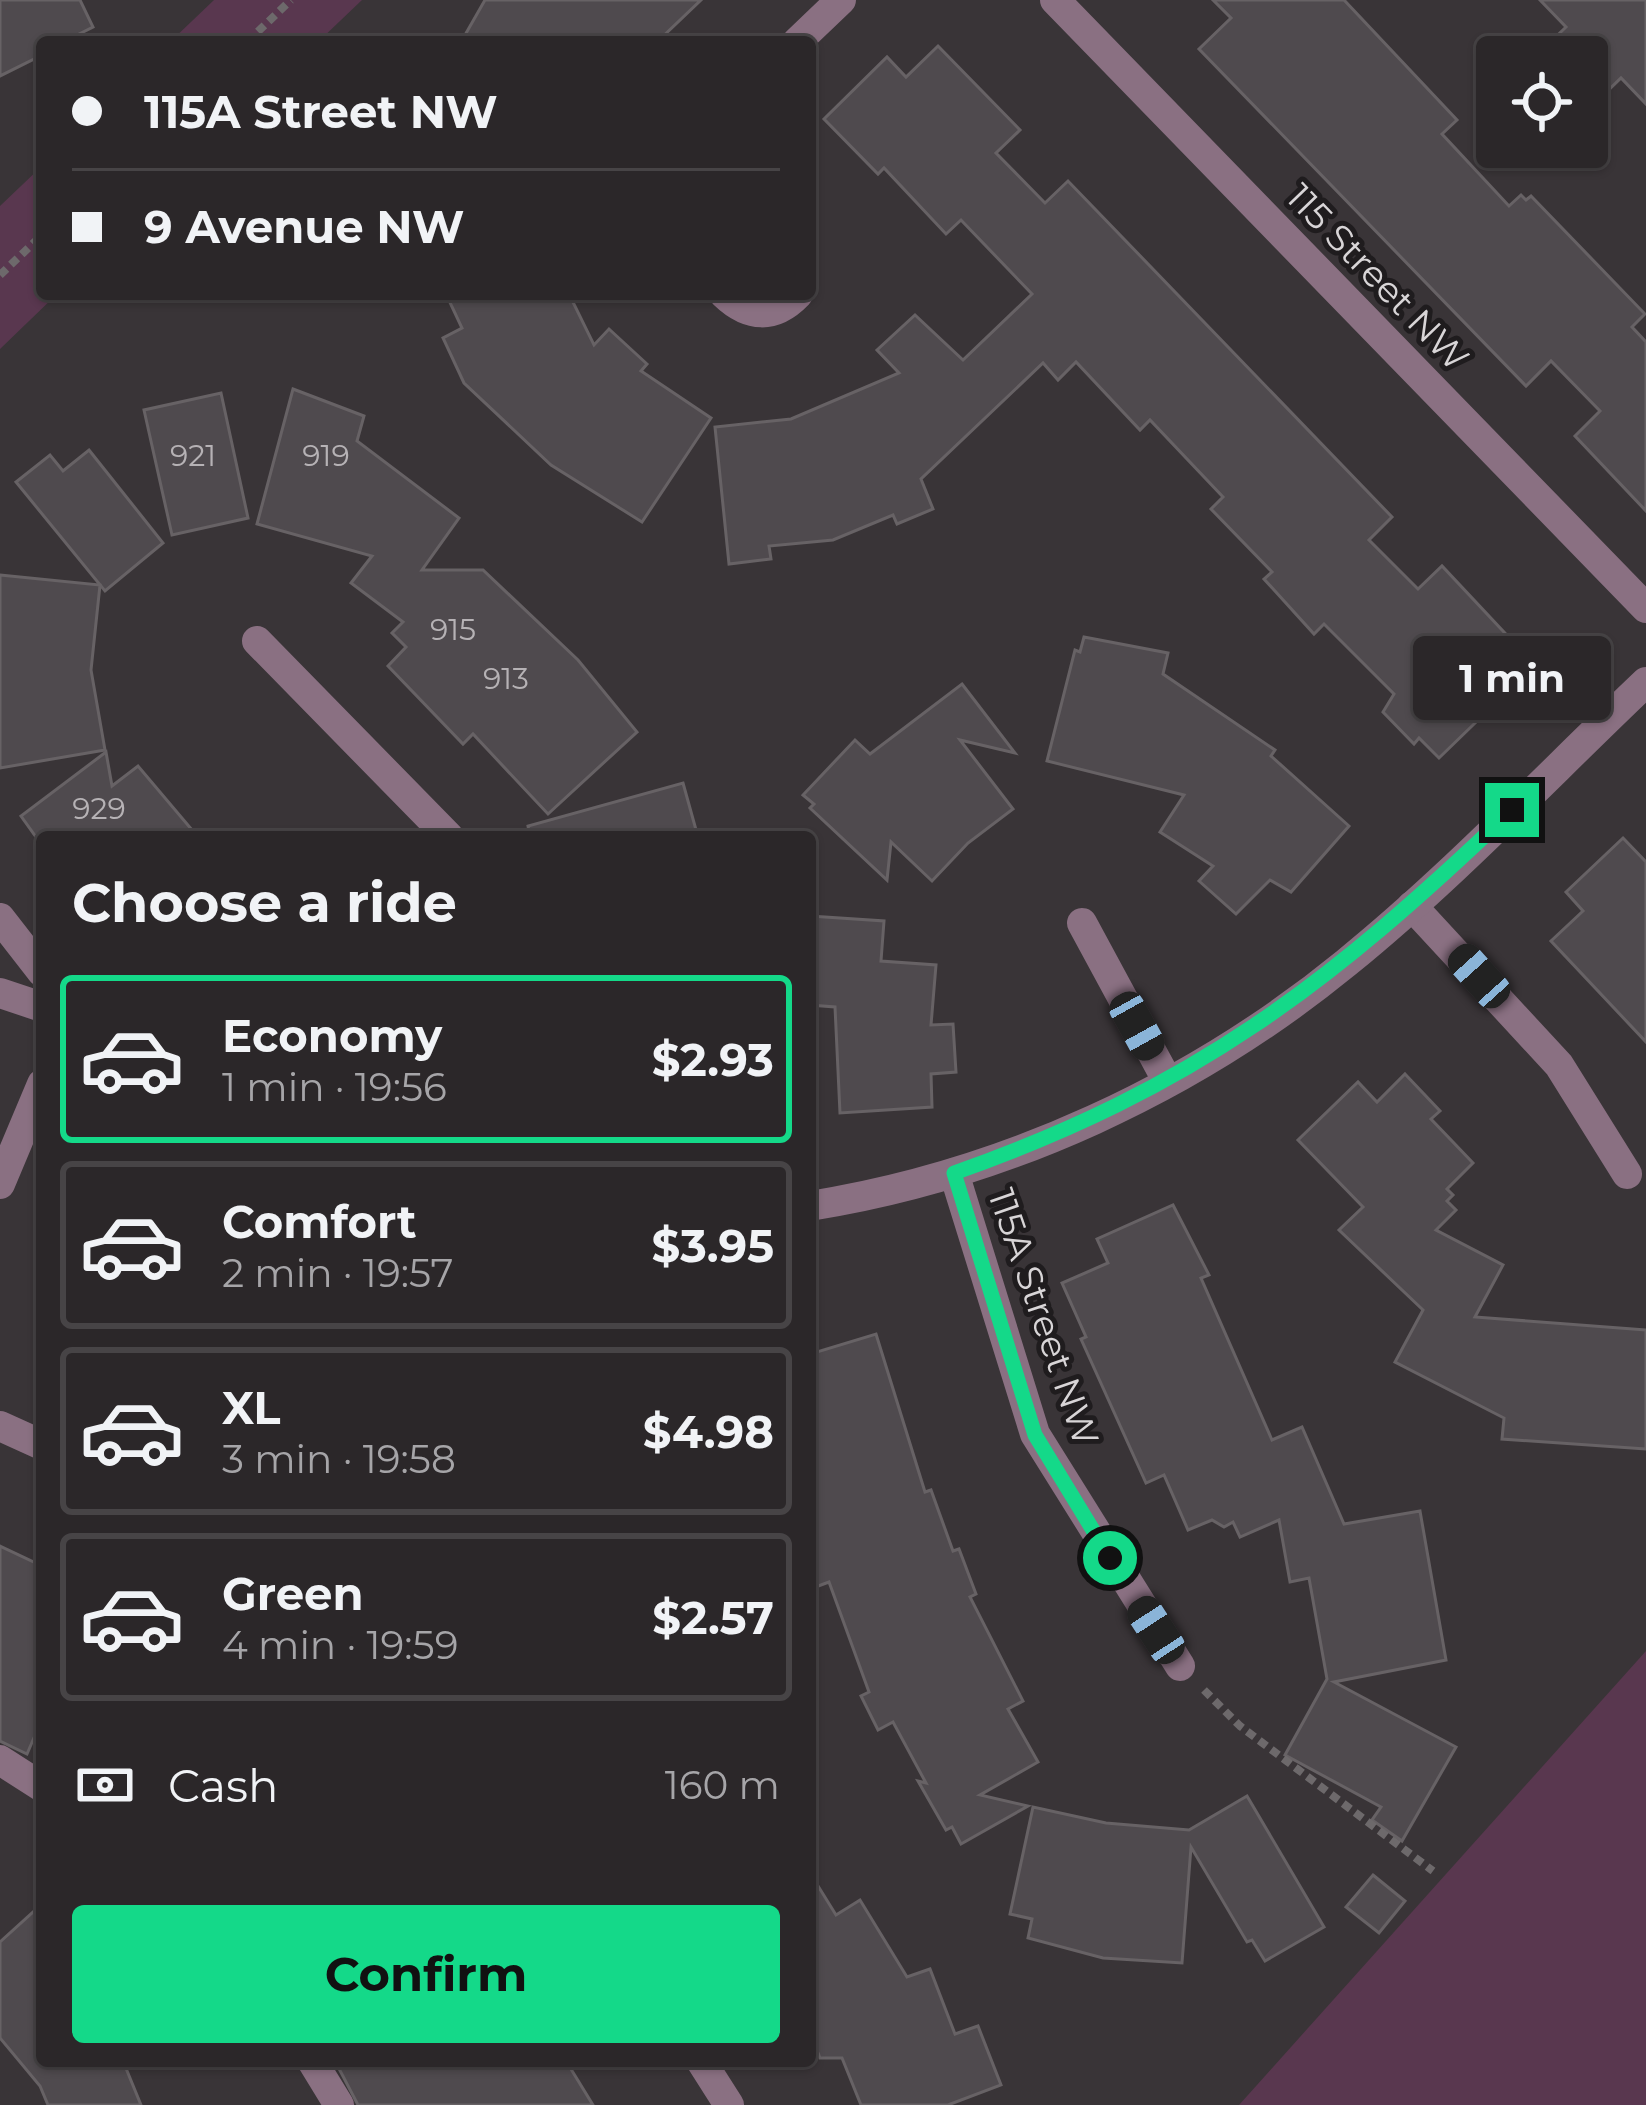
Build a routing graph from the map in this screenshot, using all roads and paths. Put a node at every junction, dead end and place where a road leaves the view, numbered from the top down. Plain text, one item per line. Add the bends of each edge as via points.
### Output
1 (291, 0) edge
2 (841, 0) edge
3 (1055, 0) edge
4 (253, 36) edge
5 (802, 36) edge
6 (36, 241) edge
7 (0, 275) edge
8 (733, 300) edge
9 (790, 300) edge
10 (1646, 608) edge
11 (256, 641) dead end
12 (1646, 682) edge
13 (442, 831) edge
14 (1412, 906) junction
15 (0, 918) edge
16 (1082, 923) dead end
17 (36, 964) edge
18 (0, 993) edge
19 (36, 1005) edge
20 (1168, 1082) junction
21 (36, 1098) edge
22 (954, 1173) junction
23 (1627, 1174) dead end
24 (0, 1184) edge
25 (816, 1206) edge
26 (0, 1426) edge
27 (36, 1441) edge
28 (1180, 1666) joint
29 (0, 1760) edge
30 (36, 1782) edge
31 (1433, 1871) dead end
32 (316, 2067) edge
33 (705, 2067) edge
34 (339, 2105) edge
35 (729, 2105) edge

1 - 4 path
2 - 5 street
3 - 10 street, 115 Street NW
6 - 7 path
8 - 9 street via 753,314
11 - 13 street
12 - 14 street
14 - 20 street via 1283,1011
14 - 23 street via 1559,1065
15 - 17 street
16 - 20 street
18 - 19 street
20 - 22 street via 1044,1142
21 - 24 street
22 - 25 street
22 - 28 street, 115A Street NW via 1035,1435
26 - 27 street
28 - 31 path via 1240,1726
29 - 30 street
32 - 34 street
33 - 35 street

